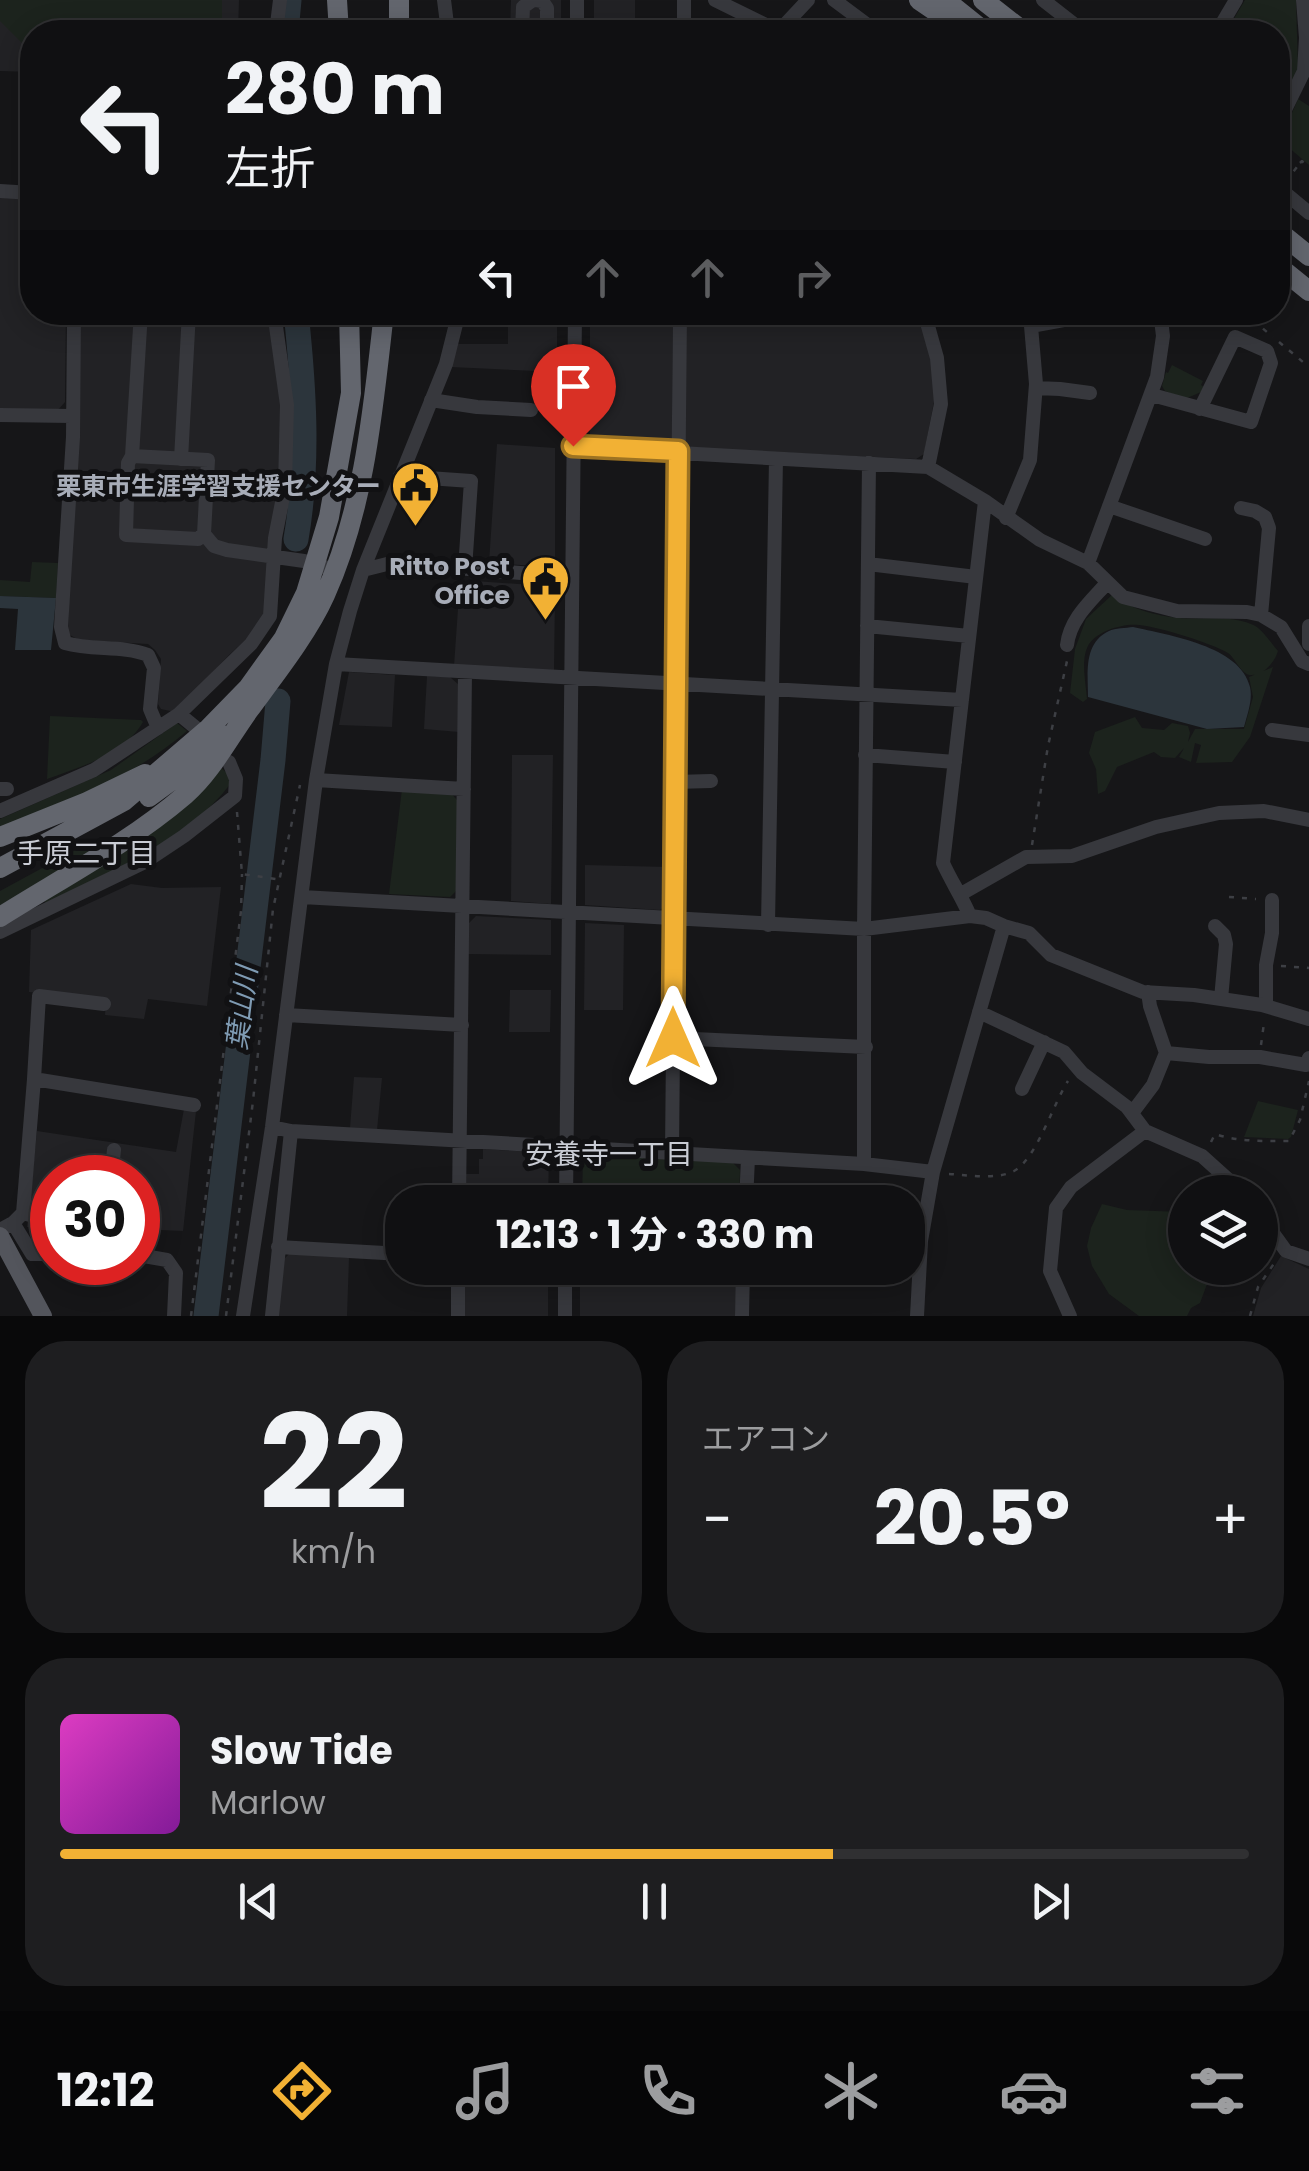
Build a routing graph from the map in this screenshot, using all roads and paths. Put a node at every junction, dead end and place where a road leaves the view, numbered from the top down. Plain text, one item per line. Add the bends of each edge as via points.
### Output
1 (535, 0) edge
2 (715, 0) edge
3 (808, 0) edge
4 (834, 0) edge
5 (920, 0) edge
6 (945, 0) edge
7 (982, 0) edge
8 (1043, 0) edge
9 (1303, 0) edge
10 (521, 20) edge
11 (548, 20) edge
12 (755, 20) edge
13 (790, 20) edge
14 (861, 20) edge
15 (949, 20) edge
16 (970, 20) edge
17 (1008, 20) edge
18 (1069, 20) edge
19 (1290, 100) edge
20 (1309, 168) edge
21 (1290, 176) edge
22 (74, 325) edge
23 (139, 325) edge
24 (188, 325) edge
25 (276, 325) edge
26 (349, 325) edge
27 (383, 325) edge
28 (456, 325) edge
29 (575, 325) edge
30 (680, 325) edge
31 (928, 325) edge
32 (1030, 325) edge
33 (1161, 325) edge
34 (1259, 325) edge
35 (1309, 367) edge
36 (1036, 388) junction
37 (1090, 393) dead end
38 (1152, 395) junction
39 (431, 400) junction
40 (1200, 409) junction
41 (530, 410) dead end
42 (0, 415) edge
43 (72, 416) junction
44 (573, 446) junction
45 (678, 451) junction
46 (132, 456) junction
47 (181, 458) junction
48 (776, 460) junction
49 (869, 463) junction
50 (928, 467) junction
51 (400, 476) junction
52 (985, 502) junction
53 (1110, 506) junction
54 (1240, 508) dead end
55 (1006, 518) junction
56 (204, 534) junction
57 (1205, 539) dead end
58 (274, 557) junction
59 (1088, 563) junction
60 (868, 564) junction
61 (324, 568) junction
62 (464, 569) junction
63 (364, 570) junction
64 (572, 577) junction
65 (976, 578) junction
66 (1107, 583) junction
67 (1262, 615) junction
68 (868, 626) junction
69 (1309, 626) edge
70 (970, 636) junction
71 (1309, 644) edge
72 (1067, 645) joint
73 (336, 664) junction
74 (1309, 664) edge
75 (465, 672) junction
76 (570, 678) junction
77 (676, 684) junction
78 (771, 690) junction
79 (866, 696) junction
80 (962, 700) junction
81 (179, 714) junction
82 (246, 714) junction
83 (158, 728) junction
84 (196, 728) dead end
85 (1272, 730) dead end
86 (1309, 735) edge
87 (866, 755) junction
88 (178, 757) junction
89 (229, 762) dead end
90 (955, 762) junction
91 (308, 780) junction
92 (675, 782) junction
93 (711, 782) dead end
94 (464, 789) junction
95 (234, 796) junction
96 (0, 811) edge
97 (1309, 820) edge
98 (0, 837) edge
99 (1030, 857) junction
100 (0, 868) edge
101 (244, 875) junction
102 (278, 879) junction
103 (0, 883) edge
104 (961, 894) junction
105 (302, 897) junction
106 (1229, 897) dead end
107 (1272, 900) joint
108 (462, 907) junction
109 (568, 913) junction
110 (970, 916) junction
111 (0, 917) edge
112 (674, 919) junction
113 (768, 924) junction
114 (1004, 926) junction
115 (1215, 926) dead end
116 (864, 929) junction
117 (0, 932) edge
118 (1266, 965) junction
119 (1309, 968) edge
120 (1148, 992) junction
121 (1221, 999) junction
122 (104, 1004) dead end
123 (1266, 1006) junction
124 (979, 1012) junction
125 (286, 1015) junction
126 (1309, 1019) edge
127 (462, 1025) junction
128 (673, 1038) junction
129 (1038, 1040) junction
130 (866, 1048) junction
131 (1166, 1053) junction
132 (1260, 1057) junction
133 (1309, 1058) edge
134 (1082, 1074) junction
135 (34, 1079) junction
136 (1309, 1081) edge
137 (1022, 1088) dead end
138 (194, 1105) dead end
139 (1132, 1113) junction
140 (272, 1127) junction
141 (291, 1131) junction
142 (1144, 1131) junction
143 (461, 1140) junction
144 (567, 1147) junction
145 (114, 1150) dead end
146 (672, 1153) junction
147 (113, 1155) edge
148 (1202, 1156) junction
149 (748, 1158) junction
150 (864, 1164) junction
151 (933, 1172) junction
152 (1223, 1175) edge
153 (460, 1185) edge
154 (566, 1185) edge
155 (747, 1185) edge
156 (30, 1220) edge
157 (7, 1235) edge
158 (1278, 1240) edge
159 (278, 1246) junction
160 (1284, 1248) junction
161 (30, 1252) edge
162 (385, 1253) edge
163 (160, 1259) edge
164 (1309, 1259) edge
165 (458, 1285) edge
166 (565, 1285) edge
167 (743, 1285) edge
168 (42, 1316) edge
169 (174, 1316) edge
170 (190, 1316) edge
171 (226, 1316) edge
172 (243, 1316) edge
173 (272, 1316) edge
174 (458, 1316) edge
175 (564, 1316) edge
176 (742, 1316) edge
177 (917, 1316) edge
178 (1070, 1316) edge
179 (1250, 1316) edge

1 - 10 street via 524,6
1 - 11 street via 547,8
2 - 12 street
3 - 13 street
4 - 14 street
5 - 15 highway
6 - 16 highway
7 - 17 highway
8 - 18 street
9 - 19 street via 1304,71
20 - 21 path, bridge via 1302,161
22 - 43 street
23 - 46 street
24 - 47 street
25 - 58 street via 287,405 285,488
26 - 61 highway via 351,393
27 - 61 highway via 361,487 352,524
28 - 39 street
29 - 44 street
30 - 45 street
31 - 50 street via 941,404
32 - 36 street
33 - 38 street
34 - 35 path
36 - 37 street
36 - 55 street via 1030,460
38 - 40 street
38 - 53 street
39 - 41 street
39 - 51 street
40 - 40 street via 1234,337 1267,352 1272,363 1251,422
42 - 43 street
43 - 83 street via 65,643 148,655 154,668 150,709
44 - 45 street
44 - 64 street
45 - 48 street
45 - 77 street
46 - 47 street
46 - 56 street via 126,534
47 - 56 street via 208,460
48 - 49 street
48 - 78 street
49 - 50 street
49 - 60 street
50 - 52 street
51 - 62 street via 472,481
51 - 63 street
52 - 55 street
52 - 65 street
53 - 57 street
53 - 59 street
54 - 67 street via 1266,517 1270,528
55 - 59 street
56 - 58 street via 214,546
58 - 61 street
58 - 81 street via 270,616
59 - 66 street
60 - 65 street
60 - 68 street
61 - 82 highway via 324,598
61 - 88 highway via 248,688
62 - 63 street via 392,563
62 - 64 street
63 - 73 street
64 - 76 street
65 - 70 street
66 - 67 street via 1123,597 1177,611
66 - 72 street via 1078,615
67 - 74 street via 1281,626
68 - 70 street
68 - 79 street
69 - 71 street
70 - 80 street
72 - 99 path
73 - 75 street
73 - 91 street
75 - 76 street
75 - 94 street
76 - 77 street
76 - 109 street
77 - 78 street
77 - 92 street
78 - 79 street
78 - 113 street
79 - 80 street
79 - 87 street
80 - 90 street
81 - 83 street
81 - 84 street
82 - 103 highway via 126,813
82 - 111 highway via 188,792
83 - 96 street via 94,770
85 - 86 street
87 - 90 street
87 - 116 street
88 - 98 highway
88 - 100 highway via 124,802
89 - 95 street
90 - 104 street via 944,862
91 - 94 street
91 - 102 path
91 - 105 street
92 - 93 street
92 - 112 street
94 - 108 street
95 - 101 path
95 - 117 street via 145,862
97 - 99 street via 1264,811 1219,814 1072,856
99 - 104 street
101 - 102 path
101 - 170 path
102 - 171 path
104 - 110 street
105 - 108 street
105 - 125 street
106 - 107 path
107 - 118 street
108 - 109 street
108 - 127 street
109 - 112 street
109 - 144 street
110 - 114 street
110 - 116 street
112 - 113 street
112 - 128 street
113 - 116 street
114 - 120 street via 1029,933 1051,955
114 - 124 street
115 - 121 street via 1226,944
116 - 130 street
118 - 119 path
118 - 123 street
120 - 121 street
120 - 131 street
121 - 123 street
122 - 135 street via 39,996
123 - 126 street
123 - 132 path
124 - 129 street
124 - 151 street
125 - 127 street
125 - 140 street
127 - 143 street
128 - 130 street
128 - 146 street
129 - 134 street via 1064,1052
129 - 137 street
130 - 150 street
131 - 132 street
131 - 139 street
132 - 133 street via 1306,1065
134 - 139 street
134 - 151 path via 1068,1081 1017,1169 997,1175
135 - 138 street
135 - 157 street
136 - 148 path via 1289,1141 1215,1134
139 - 142 street
140 - 141 street
140 - 172 street
141 - 143 street
141 - 159 street
142 - 148 street
142 - 178 street via 1070,1186 1056,1208 1050,1271
143 - 144 street
143 - 153 street
144 - 146 street
144 - 154 street
145 - 147 street
146 - 149 street
148 - 152 street
149 - 150 street
149 - 155 street
150 - 151 street
151 - 177 street
156 - 157 street
157 - 161 street
157 - 168 main road
158 - 160 street
159 - 162 street
159 - 173 street
160 - 164 street
160 - 179 path via 1258,1287
163 - 169 street via 176,1273
165 - 174 street
166 - 175 street
167 - 176 street

